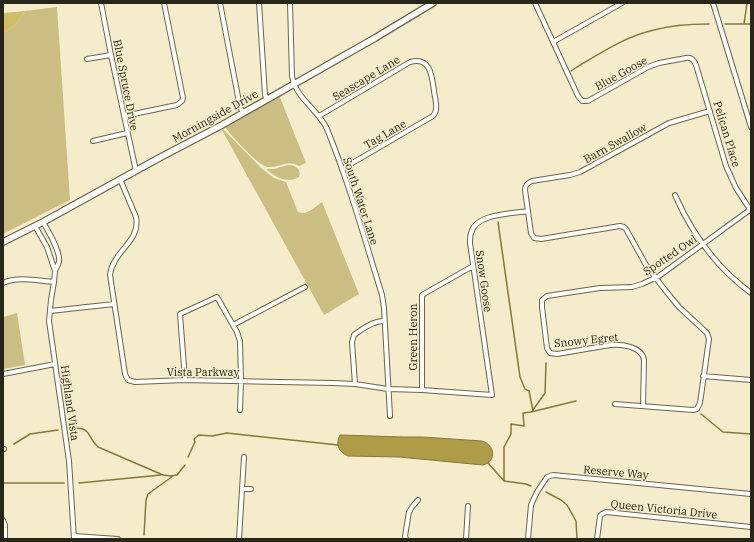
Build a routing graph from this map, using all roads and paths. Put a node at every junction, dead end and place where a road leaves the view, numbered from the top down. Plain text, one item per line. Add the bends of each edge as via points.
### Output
1 (101, 3) edge
2 (164, 3) edge
3 (220, 3) edge
4 (259, 3) edge
5 (290, 3) edge
6 (433, 3) edge
7 (536, 3) edge
8 (622, 3) edge
9 (713, 3) edge
10 (554, 42) junction
11 (111, 55) junction
12 (87, 59) dead end
13 (692, 59) joint
14 (294, 84) junction
15 (267, 99) junction
16 (710, 111) junction
17 (243, 112) junction
18 (435, 114) joint
19 (124, 116) junction
20 (319, 116) junction
21 (750, 117) edge
22 (751, 126) edge
23 (127, 133) junction
24 (93, 141) dead end
25 (342, 169) junction
26 (136, 171) junction
27 (120, 179) junction
28 (675, 195) dead end
29 (751, 210) edge
30 (528, 211) junction
31 (43, 222) junction
32 (35, 226) junction
33 (3, 242) edge
34 (703, 244) junction
35 (473, 266) junction
36 (55, 271) junction
37 (655, 278) junction
38 (54, 282) junction
39 (3, 283) edge
40 (305, 287) dead end
41 (751, 293) edge
42 (114, 304) junction
43 (50, 311) junction
44 (384, 321) junction
45 (233, 325) junction
46 (550, 353) joint
47 (55, 364) junction
48 (3, 374) edge
49 (704, 376) junction
50 (185, 380) junction
51 (751, 380) edge
52 (241, 381) junction
53 (355, 384) junction
54 (388, 389) junction
55 (422, 390) junction
56 (492, 395) joint
57 (615, 404) dead end
58 (643, 406) junction
59 (240, 410) dead end
60 (390, 416) dead end
61 (244, 457) dead end
62 (242, 488) junction
63 (251, 489) dead end
64 (751, 494) edge
65 (418, 500) dead end
66 (468, 506) dead end
67 (3, 520) edge
68 (751, 527) edge
69 (74, 538) edge
70 (5, 539) edge
71 (118, 539) edge
72 (240, 539) edge
73 (406, 539) edge
74 (466, 539) edge
75 (528, 539) edge
76 (597, 539) edge

1 - 11 street, Blue Spruce Drive
2 - 19 street via 183,95 182,101 177,105
3 - 17 street
4 - 15 street
5 - 14 street, South Water Lane
6 - 14 street, Morningside Drive
7 - 10 street
8 - 10 street
9 - 21 street
10 - 13 street, Blue Goose via 582,101 588,101 658,63
11 - 12 street
11 - 19 street, Blue Spruce Drive
13 - 16 street, Pelican Place
14 - 15 street, Morningside Drive
14 - 20 street, South Water Lane via 303,99
15 - 17 street, Morningside Drive
16 - 29 street, Pelican Place via 729,173
16 - 30 street, Barn Swallow via 669,123 580,172 526,184
17 - 26 street, Morningside Drive
18 - 20 street, Seascape Lane via 431,74 423,63 417,61 410,62
18 - 25 street, Tag Lane
19 - 23 street, Blue Spruce Drive
20 - 25 street, South Water Lane
21 - 22 street
23 - 24 street
23 - 26 street, Blue Spruce Drive
25 - 44 street, South Water Lane via 382,295
26 - 27 street, Morningside Drive
27 - 31 street, Morningside Drive
27 - 42 street, Vista Parkway via 137,222 133,237 115,259 111,269
28 - 34 street
29 - 34 street, Spotted Owl
30 - 35 street, Snow Goose via 492,216 475,225 470,243
30 - 37 street via 534,238 624,227
31 - 32 street, Morningside Drive
31 - 36 street, Highland Vista via 58,254 59,260
32 - 33 street, Morningside Drive
32 - 36 street, Highland Vista via 47,247
34 - 37 street, Spotted Owl
34 - 41 street via 726,271
35 - 55 street, Green Heron via 422,295
35 - 56 street, Snow Goose
36 - 38 street, Highland Vista
37 - 46 street, Spotted Owl via 636,286 547,296 541,305 547,348
37 - 49 street via 679,307 708,334
38 - 39 street via 19,279
38 - 43 street, Highland Vista
40 - 45 street
42 - 43 street
42 - 50 street, Vista Parkway via 128,380
43 - 47 street, Highland Vista via 49,322
44 - 53 street via 373,323 354,335 352,342
44 - 54 street, South Water Lane
45 - 50 street via 217,297 180,314
45 - 52 street via 240,341
46 - 58 street, Snowy Egret via 610,345 628,346 640,352 644,357
47 - 48 street
47 - 69 street, Highland Vista via 69,461
49 - 51 street
49 - 58 street via 700,405 697,409
50 - 52 street, Vista Parkway
52 - 53 street, Vista Parkway
52 - 59 street
53 - 54 street, Vista Parkway
54 - 55 street, Vista Parkway
54 - 60 street, South Water Lane
55 - 56 street, Vista Parkway
57 - 58 street
61 - 62 street
62 - 63 street
62 - 72 street
64 - 75 street, Reserve Way via 547,477 531,505
65 - 73 street via 409,512
66 - 74 street
67 - 70 street
68 - 76 street, Queen Victoria Drive via 606,512 600,516
69 - 71 street

